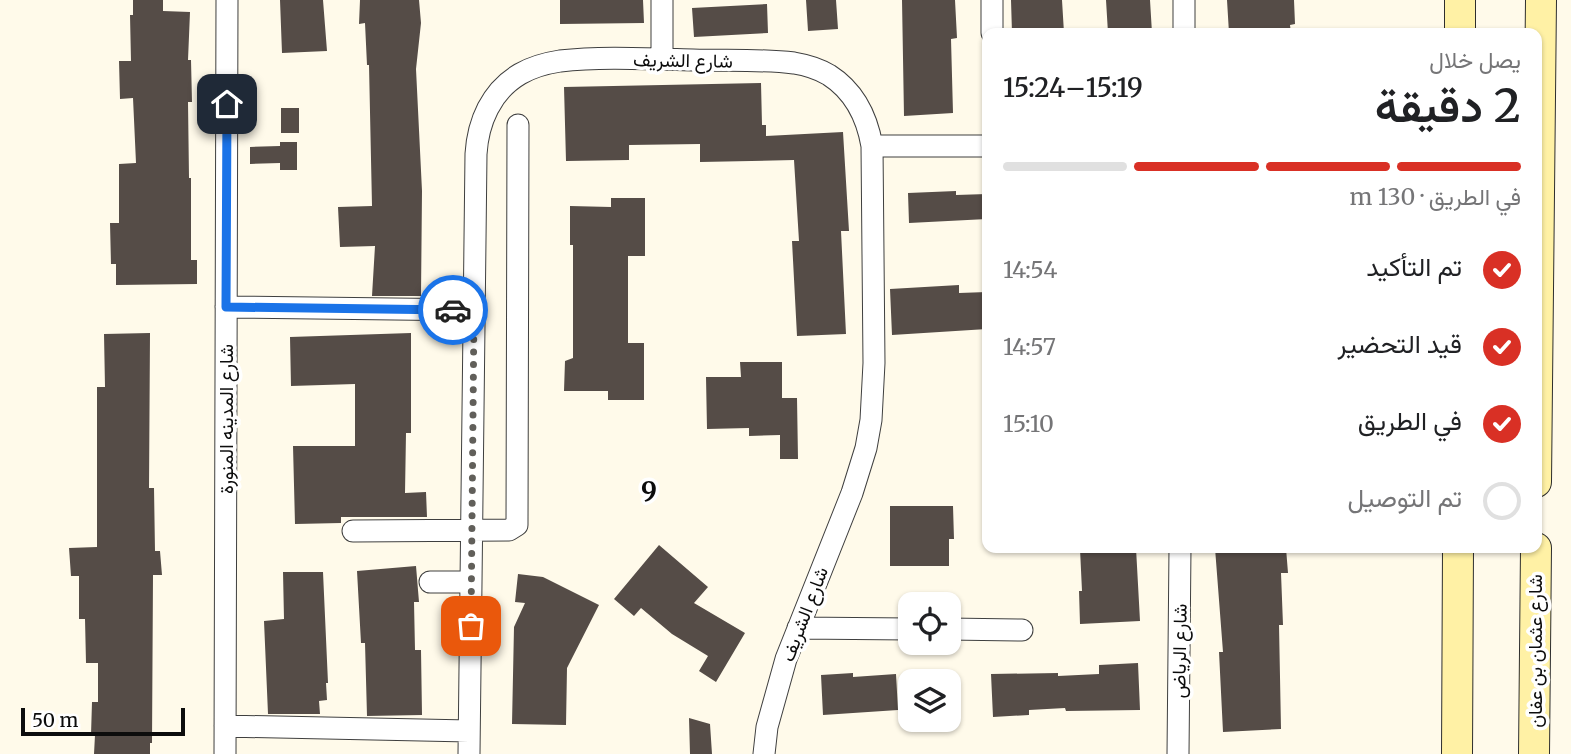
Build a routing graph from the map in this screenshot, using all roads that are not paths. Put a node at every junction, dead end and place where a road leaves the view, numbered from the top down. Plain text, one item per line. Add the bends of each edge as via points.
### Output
1 (227, 0) edge
2 (662, 0) edge
3 (992, 0) edge
4 (1184, 0) edge
5 (1460, 0) edge
6 (1541, 0) edge
7 (992, 28) edge
8 (1184, 28) edge
9 (1460, 28) edge
10 (1541, 28) edge
11 (662, 60) junction
12 (518, 125) dead end
13 (872, 146) junction
14 (982, 146) edge
15 (226, 307) junction
16 (474, 310) junction
17 (471, 530) junction
18 (353, 531) dead end
19 (1180, 553) edge
20 (1458, 553) edge
21 (1536, 553) edge
22 (430, 582) dead end
23 (471, 582) junction
24 (798, 628) junction
25 (898, 629) edge
26 (961, 629) edge
27 (1022, 630) dead end
28 (225, 726) junction
29 (469, 731) junction
30 (225, 754) edge
31 (469, 754) edge
32 (764, 754) edge
33 (1178, 754) edge
34 (1457, 754) edge
35 (1534, 754) edge

1 - 15 street, شارع المدينه المنورة
2 - 11 street
3 - 7 street
4 - 8 street
5 - 9 main road
6 - 10 main road
11 - 13 street, شارع الشريف via 779,62 813,68 829,75 855,99
11 - 16 street, شارع الشريف via 547,64 517,76 497,94 477,138
12 - 17 street via 518,521 509,530
13 - 14 street
13 - 24 street, شارع الشريف via 871,420 852,493
15 - 16 street
15 - 28 street, شارع المدينه المنورة
16 - 17 street, شارع الشريف
17 - 18 street
17 - 23 street, شارع الشريف
19 - 33 street, شارع الرياض
20 - 34 main road
21 - 35 main road, شارع عثمان بن عفان
22 - 23 street
23 - 29 street, شارع الشريف
24 - 25 street
24 - 32 street, شارع الشريف via 770,714
26 - 27 street
28 - 29 street
28 - 30 street, شارع المدينه المنورة
29 - 31 street, شارع الشريف

